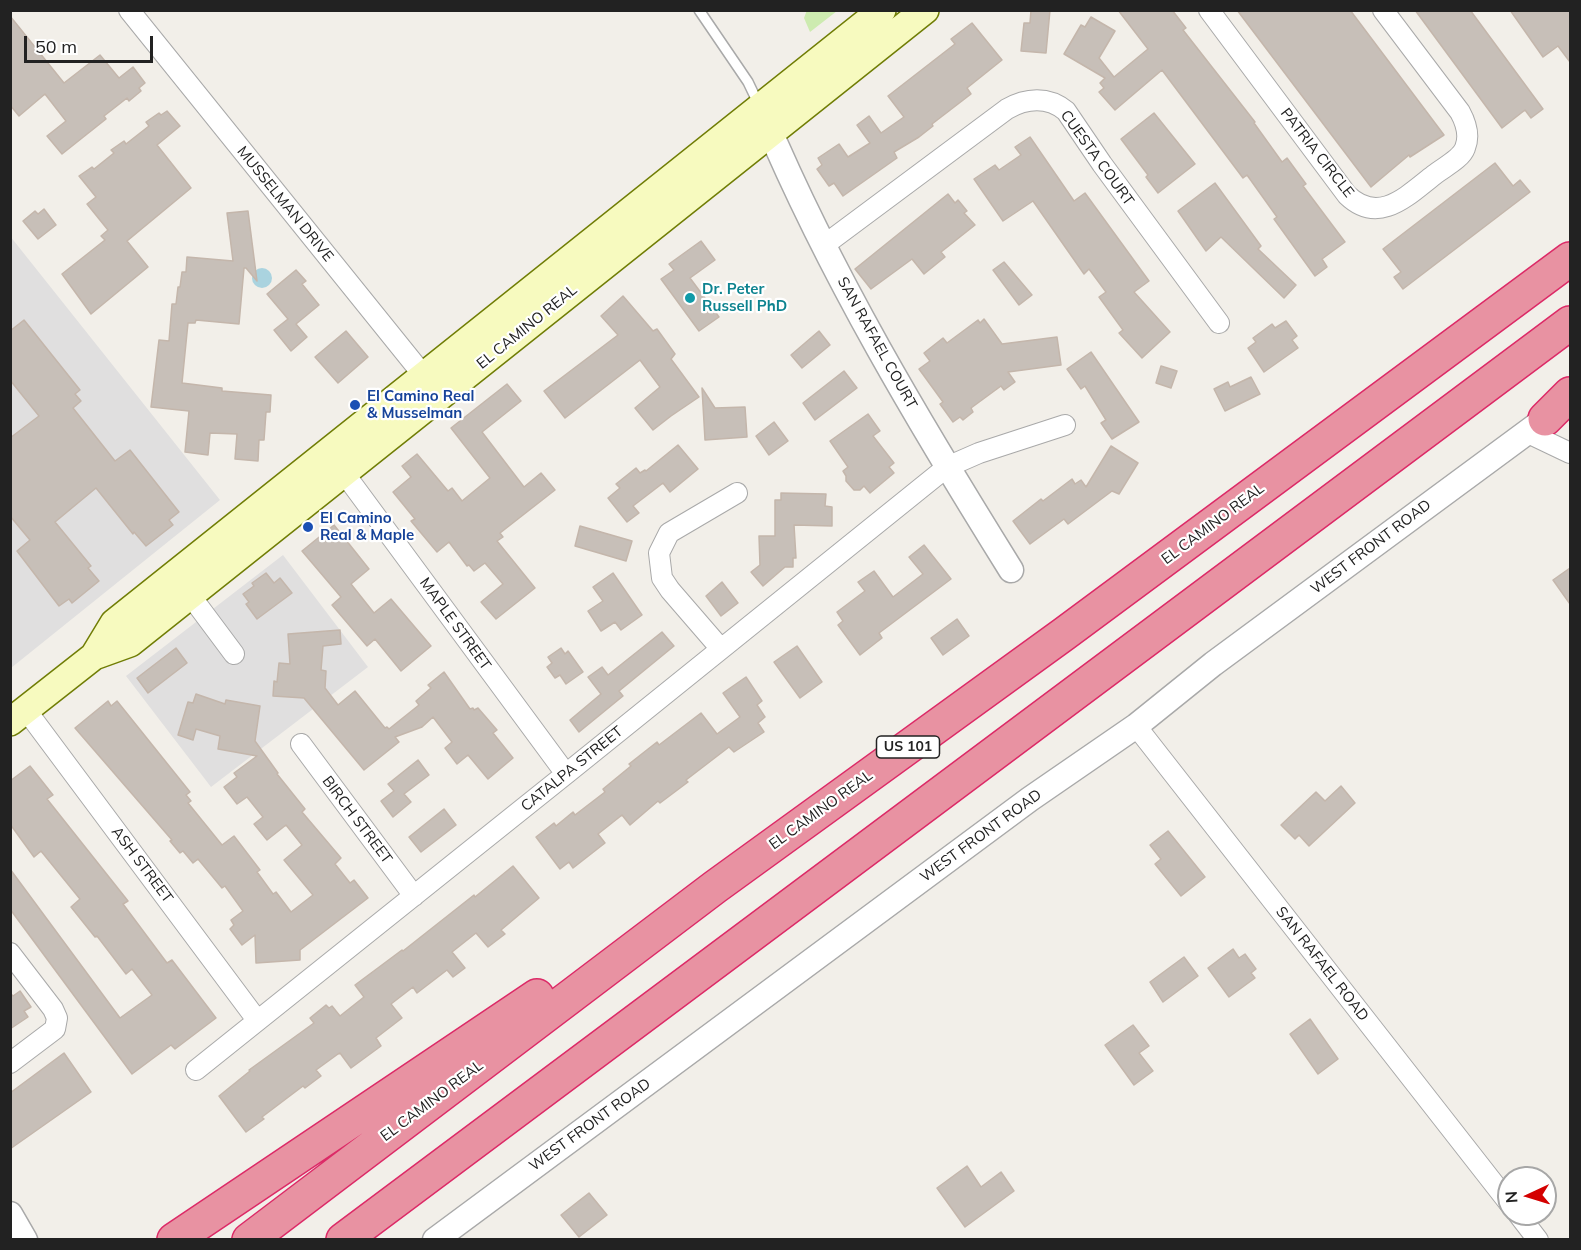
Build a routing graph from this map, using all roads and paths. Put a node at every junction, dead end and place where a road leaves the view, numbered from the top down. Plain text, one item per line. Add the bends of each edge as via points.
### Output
1 (129, 10) edge
2 (699, 10) edge
3 (882, 10) edge
4 (925, 10) edge
5 (1209, 10) edge
6 (1383, 10) edge
7 (760, 107) junction
8 (771, 133) junction
9 (823, 246) junction
10 (1570, 259) edge
11 (1220, 323) dead end
12 (1570, 323) edge
13 (423, 375) junction
14 (1570, 394) edge
15 (441, 397) junction
16 (1065, 425) dead end
17 (1535, 426) junction
18 (1570, 453) edge
19 (947, 467) junction
20 (344, 474) junction
21 (737, 493) dead end
22 (1011, 570) dead end
23 (190, 595) junction
24 (721, 649) junction
25 (234, 654) dead end
26 (94, 656) junction
27 (18, 716) edge
28 (1136, 726) junction
29 (301, 744) dead end
30 (566, 774) junction
31 (715, 887) junction
32 (414, 896) junction
33 (10, 953) edge
34 (257, 1020) junction
35 (10, 1063) edge
36 (196, 1070) dead end
37 (1497, 1188) edge
38 (10, 1214) edge
39 (1528, 1226) edge
40 (25, 1239) edge
41 (174, 1239) edge
42 (249, 1239) edge
43 (343, 1239) edge
44 (435, 1239) edge
45 (1538, 1239) edge

1 - 13 street, MUSSELMAN DRIVE
2 - 7 lane via 748,82
3 - 7 main road, EL CAMINO REAL
4 - 8 main road, EL CAMINO REAL
5 - 6 street, PATRIA CIRCLE via 1347,195 1362,207 1372,209 1396,204 1461,154 1467,138 1461,112
7 - 8 street, SAN RAFAEL COURT
7 - 13 main road, EL CAMINO REAL
8 - 9 street, SAN RAFAEL COURT
8 - 15 main road, EL CAMINO REAL
9 - 11 street, CUESTA COURT via 1007,109 1017,103 1049,101 1066,111
9 - 19 street, SAN RAFAEL COURT via 889,370
10 - 31 highway, EL CAMINO REAL / US 101
12 - 43 highway
13 - 15 street, MUSSELMAN DRIVE
13 - 26 main road, EL CAMINO REAL via 114,622
14 - 17 highway
15 - 20 main road, EL CAMINO REAL
16 - 19 street, CATALPA STREET
17 - 18 street
17 - 28 street, WEST FRONT ROAD via 1213,664
19 - 22 street, SAN RAFAEL COURT
19 - 24 street, CATALPA STREET
20 - 23 main road, EL CAMINO REAL
20 - 30 street, MAPLE STREET
21 - 24 street via 669,533 659,553 662,578
23 - 25 street
23 - 26 main road, EL CAMINO REAL via 130,643
24 - 30 street, CATALPA STREET
26 - 27 main road, EL CAMINO REAL
27 - 34 street, ASH STREET
28 - 37 street, SAN RAFAEL ROAD
28 - 44 street, WEST FRONT ROAD via 1030,799
29 - 32 street, BIRCH STREET
30 - 32 street, CATALPA STREET
31 - 41 highway via 640,927
31 - 42 highway, EL CAMINO REAL / US 101
32 - 34 street, CATALPA STREET
33 - 35 street via 57,1018 55,1029
34 - 36 street, CATALPA STREET
38 - 40 street
39 - 45 street

